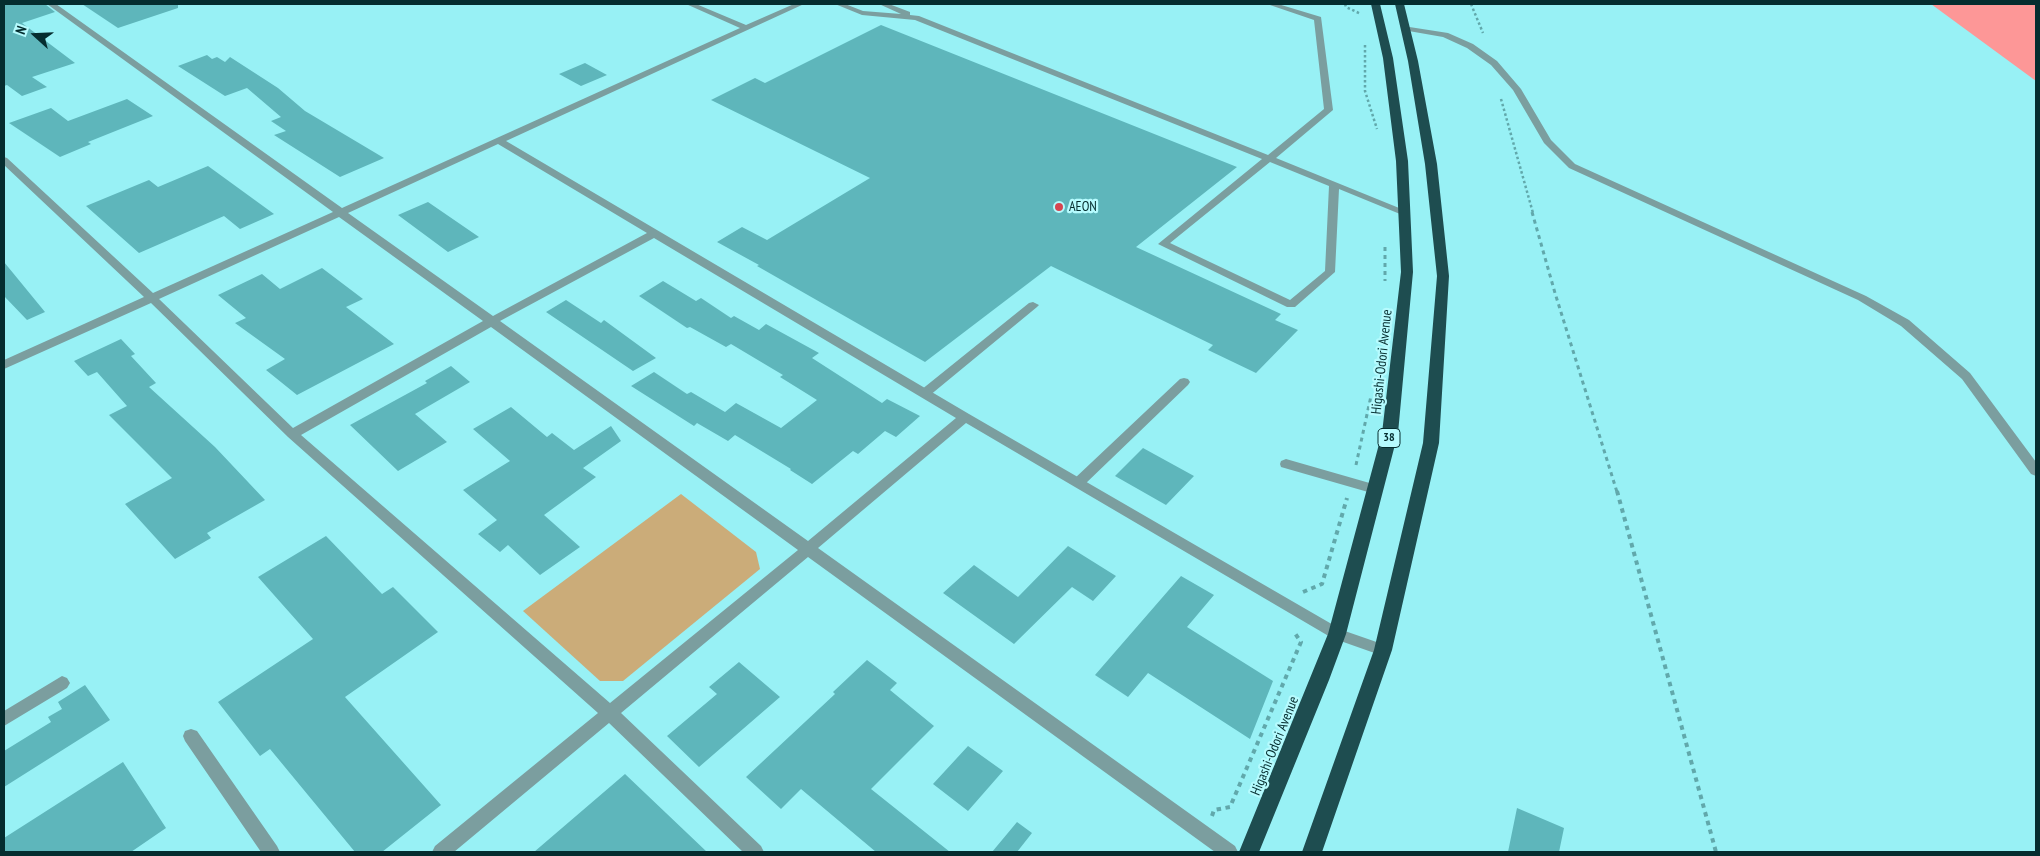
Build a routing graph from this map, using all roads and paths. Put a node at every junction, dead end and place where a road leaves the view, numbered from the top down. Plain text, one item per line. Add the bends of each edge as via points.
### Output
1 (51, 4) edge
2 (690, 4) edge
3 (800, 4) edge
4 (839, 4) edge
5 (883, 4) edge
6 (1271, 4) edge
7 (1346, 4) edge
8 (1375, 4) edge
9 (1399, 4) edge
10 (916, 18) junction
11 (1363, 23) dead end
12 (746, 28) junction
13 (1406, 28) junction
14 (1366, 40) dead end
15 (1494, 63) junction
16 (1378, 135) dead end
17 (499, 141) junction
18 (1268, 159) junction
19 (4, 160) edge
20 (1334, 184) junction
21 (341, 212) junction
22 (1404, 212) junction
23 (654, 233) junction
24 (1384, 241) dead end
25 (1385, 288) dead end
26 (152, 298) junction
27 (1033, 305) dead end
28 (492, 321) junction
29 (4, 365) edge
30 (1184, 382) dead end
31 (925, 393) junction
32 (1371, 395) dead end
33 (965, 417) junction
34 (292, 434) junction
35 (1286, 464) dead end
36 (2036, 471) edge
37 (1079, 482) junction
38 (1352, 483) junction
39 (1375, 489) junction
40 (807, 550) junction
41 (1297, 610) junction
42 (1337, 634) junction
43 (1383, 650) junction
44 (62, 683) dead end
45 (610, 713) junction
46 (4, 719) edge
47 (191, 736) dead end
48 (1206, 835) junction
49 (271, 852) edge
50 (441, 852) edge
51 (755, 852) edge
52 (1229, 852) edge
53 (1249, 852) edge
54 (1312, 852) edge
55 (1716, 852) edge

1 - 21 street
2 - 12 street
3 - 12 street
4 - 10 street via 862,13
5 - 10 street
6 - 18 street via 1318,19 1329,110
7 - 11 path via 1362,15
8 - 22 highway, Higashi-Odori Avenue / 38 via 1388,58 1402,160
9 - 13 highway
10 - 18 street
12 - 17 street
13 - 15 street via 1445,34
13 - 43 highway via 1431,164 1443,276 1431,442
14 - 16 path via 1365,91
15 - 36 street via 1517,89 1547,141 1572,166 1862,298 1905,323 1966,376
15 - 55 path via 1555,293 1616,488
17 - 21 street
17 - 23 street
18 - 20 street
18 - 20 street via 1164,244 1291,305 1330,272
19 - 26 street
20 - 22 street
21 - 26 street
21 - 28 street
22 - 39 highway, Higashi-Odori Avenue / 38 via 1407,272 1390,433
23 - 28 street
23 - 31 street
24 - 25 path
26 - 29 street
26 - 34 street
27 - 31 street
28 - 34 street
28 - 40 street
30 - 37 street
31 - 33 street
32 - 38 path
33 - 37 street
33 - 40 street
34 - 45 street
35 - 38 street
37 - 41 street
38 - 39 street
38 - 41 path via 1322,584 1303,590
39 - 42 highway, Higashi-Odori Avenue / 38
40 - 45 street
40 - 48 street
41 - 42 street
41 - 48 path via 1289,624 1301,642 1230,807 1214,810
42 - 43 street
42 - 53 highway, Higashi-Odori Avenue / 38
43 - 54 highway
44 - 46 street
45 - 50 street
45 - 51 street
47 - 49 street
48 - 52 street

